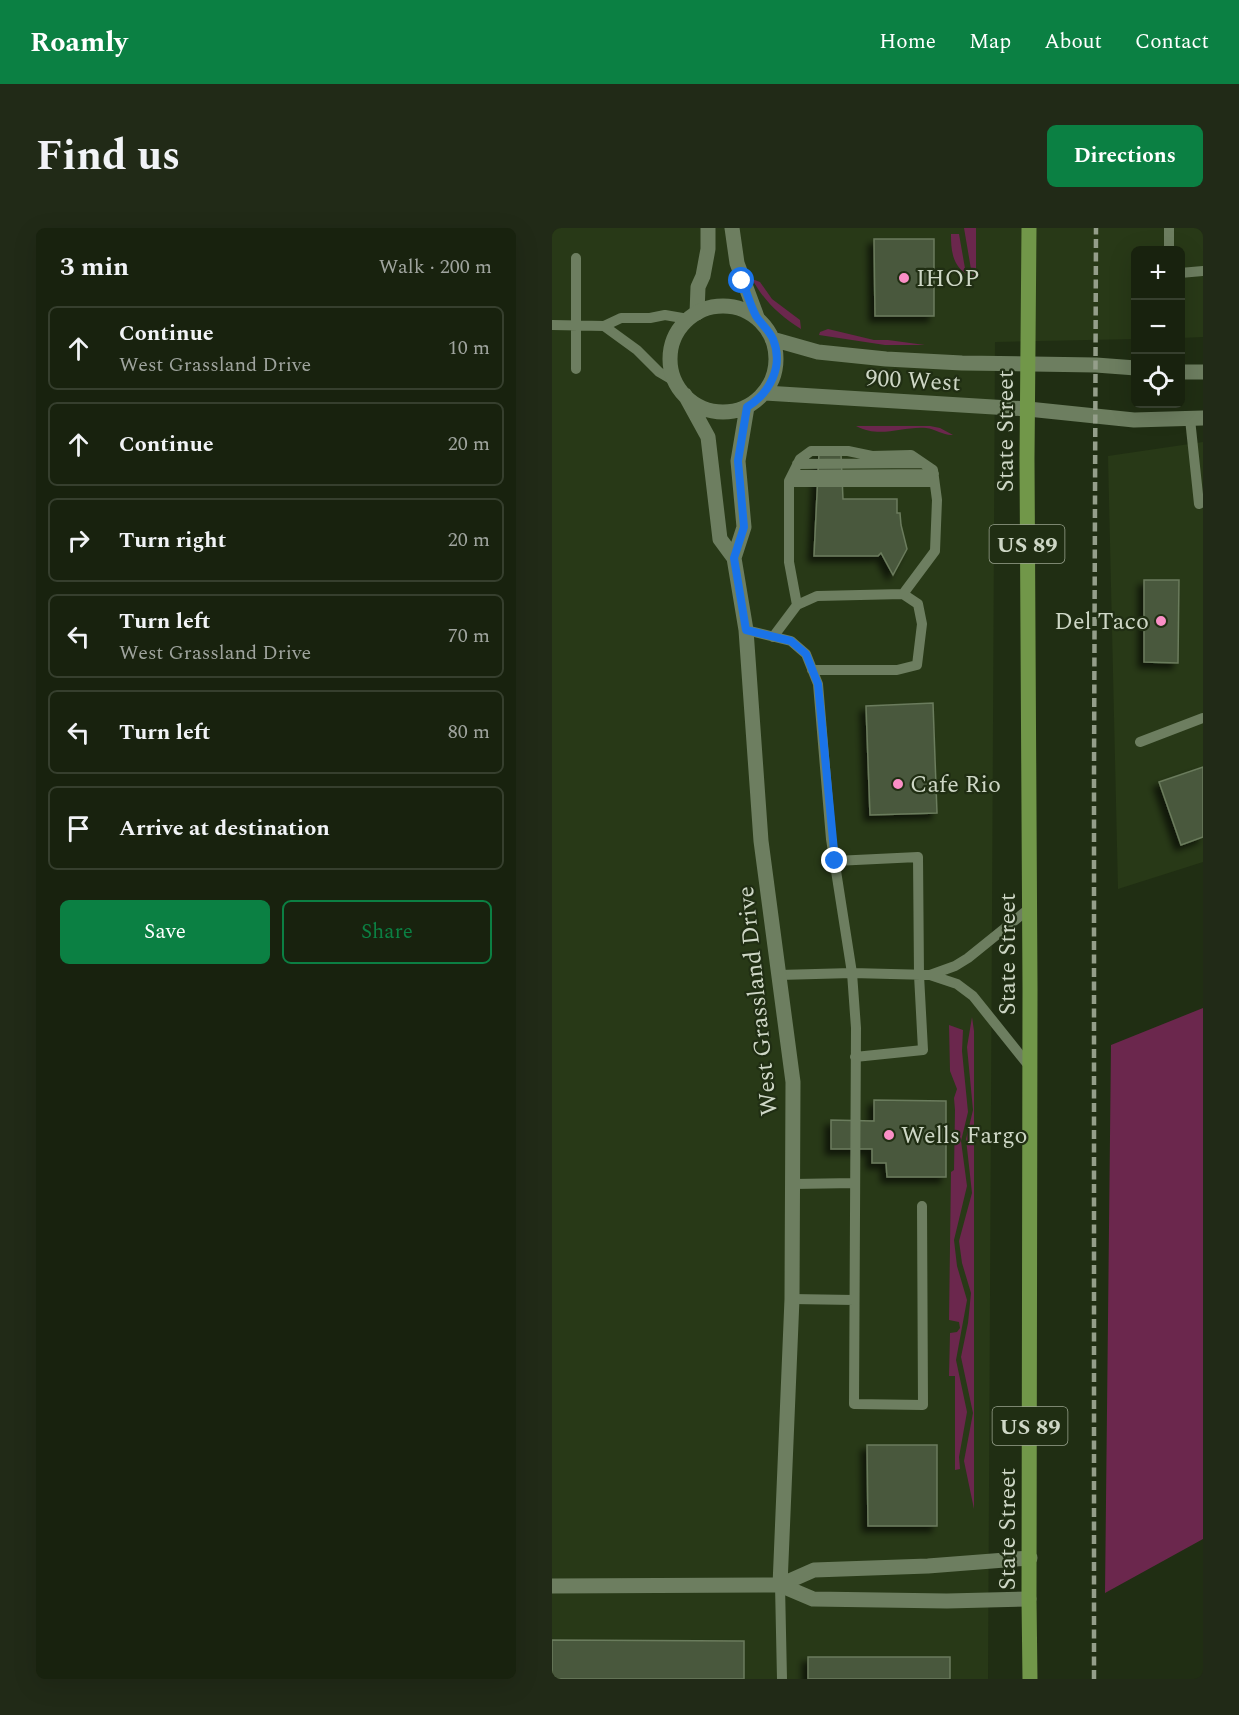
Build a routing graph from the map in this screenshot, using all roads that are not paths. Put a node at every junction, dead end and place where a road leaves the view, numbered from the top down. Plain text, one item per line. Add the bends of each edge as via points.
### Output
1 (708, 228) edge
2 (732, 228) edge
3 (1029, 228) edge
4 (1168, 228) edge
5 (1169, 246) edge
6 (576, 258) dead end
7 (1203, 271) edge
8 (1185, 273) edge
9 (693, 316) junction
10 (757, 317) junction
11 (552, 325) edge
12 (576, 325) junction
13 (604, 326) junction
14 (772, 339) junction
15 (1028, 363) junction
16 (1131, 368) edge
17 (576, 369) dead end
18 (1185, 372) edge
19 (1203, 372) edge
20 (676, 382) junction
21 (765, 393) junction
22 (685, 395) junction
23 (747, 407) junction
24 (1028, 409) junction
25 (1196, 419) edge
26 (934, 478) junction
27 (790, 479) junction
28 (1202, 506) edge
29 (734, 558) junction
30 (903, 594) junction
31 (797, 605) junction
32 (746, 630) junction
33 (772, 637) junction
34 (813, 670) junction
35 (1203, 718) edge
36 (1140, 742) dead end
37 (835, 861) junction
38 (1030, 908) junction
39 (852, 973) junction
40 (779, 975) junction
41 (925, 975) junction
42 (855, 1057) junction
43 (1029, 1066) junction
44 (855, 1183) junction
45 (793, 1184) junction
46 (922, 1206) dead end
47 (792, 1299) junction
48 (854, 1300) junction
49 (1030, 1558) junction
50 (780, 1585) junction
51 (552, 1586) edge
52 (1029, 1599) junction
53 (782, 1679) edge
54 (1030, 1679) edge

1 - 9 street via 708,249
2 - 10 street via 737,263
3 - 15 main road, State Street / US 89
4 - 5 lane
6 - 12 lane
7 - 8 lane
9 - 10 street via 712,307 727,306
9 - 13 lane via 621,318
9 - 20 street via 677,332 671,348
10 - 14 street
11 - 12 lane
12 - 13 lane
12 - 17 lane
13 - 20 lane
14 - 15 street, 900 West via 818,352 886,359
14 - 21 street via 776,367
15 - 16 street, 900 West
15 - 24 main road, State Street / US 89
18 - 19 street
20 - 22 street
21 - 23 street
21 - 24 street, 900 West
22 - 23 street via 714,411
22 - 29 street, West Grassland Drive via 708,437 720,539
23 - 29 street, West Grassland Drive via 738,461 744,527
24 - 25 street, 900 West via 1134,420
24 - 38 main road, State Street / US 89
25 - 28 lane
26 - 27 lane
26 - 27 lane via 933,470 911,455 872,456 831,450 811,451 800,459
26 - 30 lane via 935,551
27 - 31 lane via 789,562
29 - 32 street, West Grassland Drive
30 - 31 lane via 817,596
30 - 34 lane via 918,604 922,624 917,665 897,670
31 - 33 lane
32 - 33 lane
32 - 40 street, West Grassland Drive via 761,841
33 - 34 lane via 791,641 806,654
34 - 37 lane via 818,684
35 - 36 lane
37 - 39 lane
37 - 41 lane via 918,857
38 - 41 lane via 968,958
38 - 43 main road, State Street / US 89
39 - 40 lane
39 - 41 lane
39 - 42 lane
40 - 45 street, West Grassland Drive via 793,1082
41 - 42 lane via 923,1050
41 - 43 lane via 957,984 973,996
42 - 44 lane
43 - 49 main road, State Street / US 89
44 - 45 lane
44 - 48 lane
45 - 47 street, West Grassland Drive
46 - 48 lane via 923,1405 854,1404
47 - 48 lane
47 - 50 street, West Grassland Drive
49 - 50 street via 814,1570
49 - 52 main road, State Street / US 89
50 - 51 street
50 - 52 street via 813,1599
50 - 53 lane
52 - 54 main road, State Street / US 89

